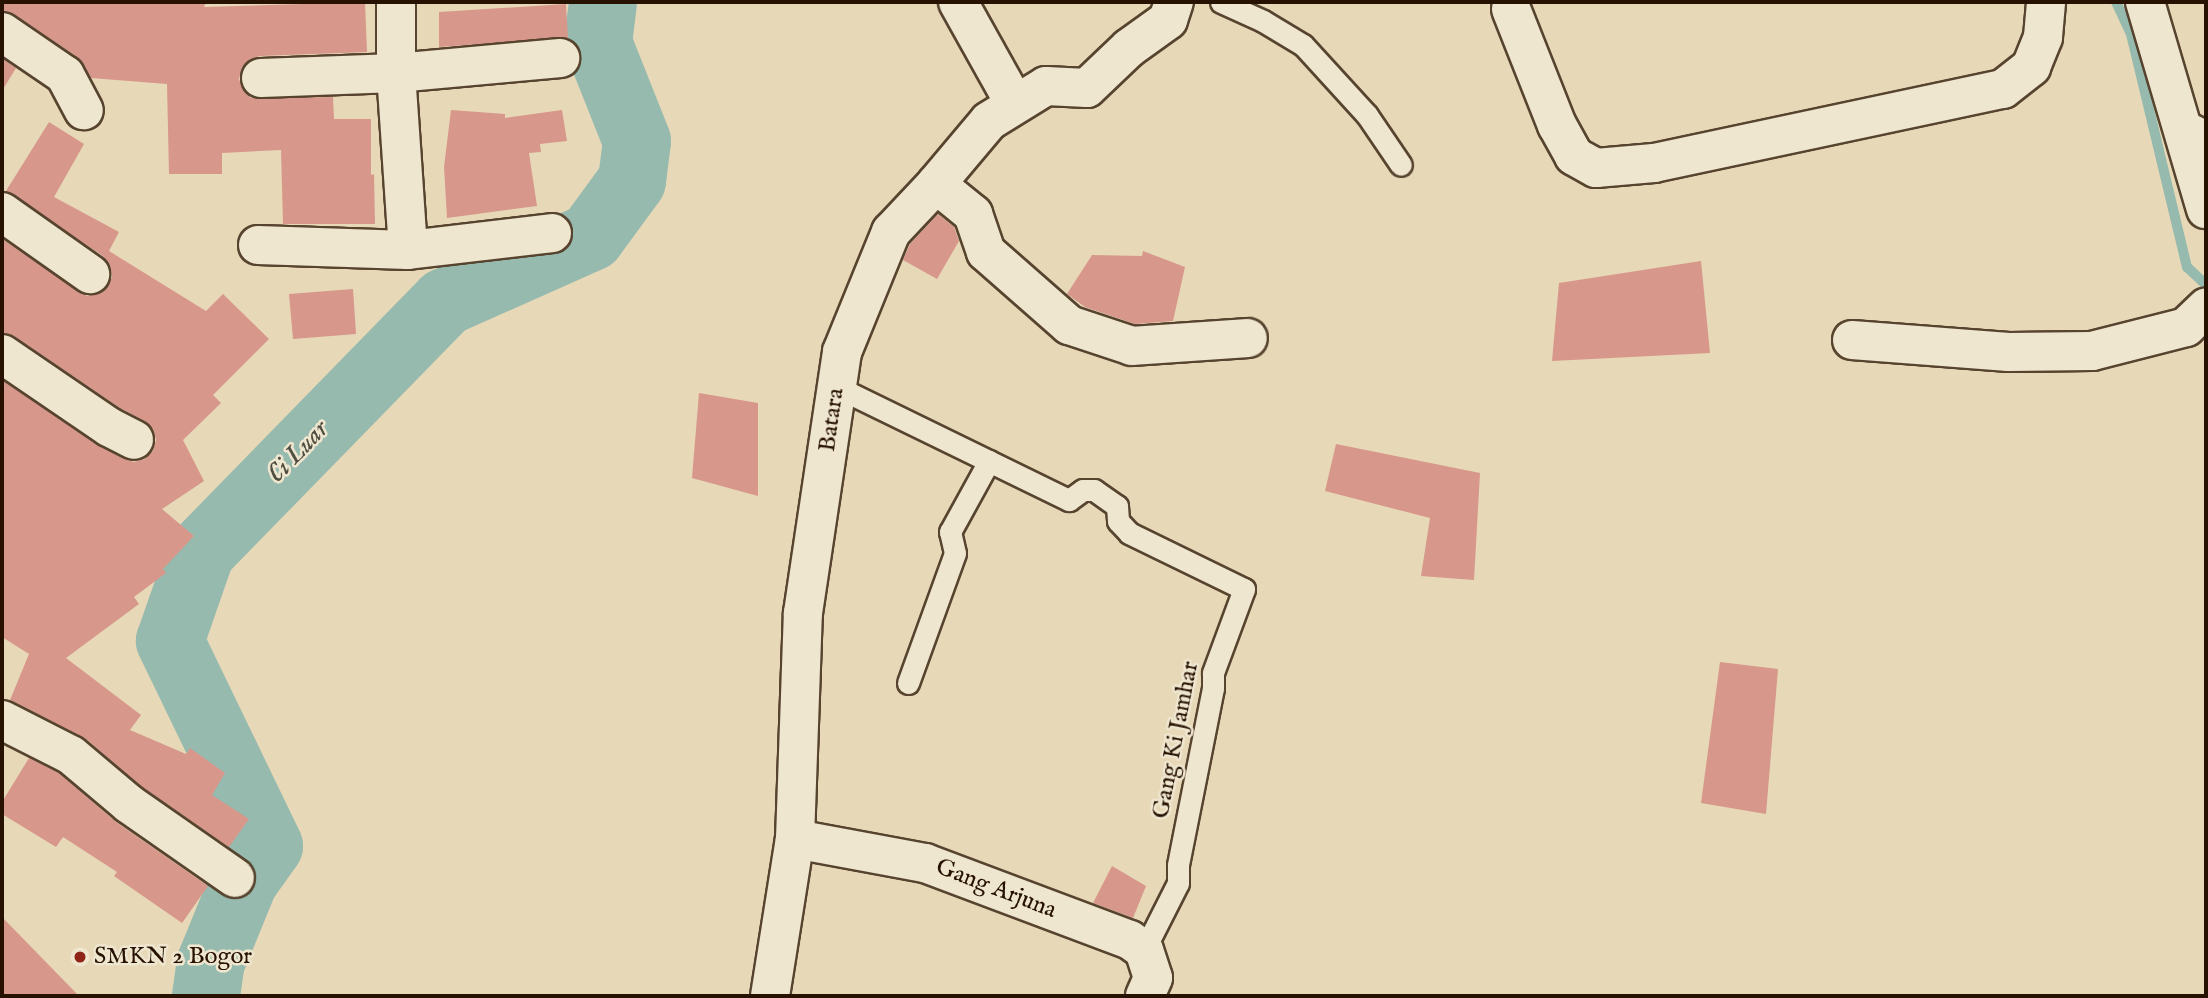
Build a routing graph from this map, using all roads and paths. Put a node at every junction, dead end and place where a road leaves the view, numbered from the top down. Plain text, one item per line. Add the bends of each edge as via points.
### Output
1 (396, 2) edge
2 (958, 2) edge
3 (1174, 2) edge
4 (1221, 2) edge
5 (2046, 2) edge
6 (2145, 2) edge
7 (1511, 9) dead end
8 (2, 32) edge
9 (560, 58) dead end
10 (396, 73) junction
11 (261, 78) dead end
12 (1015, 104) junction
13 (84, 110) dead end
14 (2193, 125) edge
15 (1401, 165) dead end
16 (936, 184) junction
17 (2206, 209) edge
18 (2, 212) edge
19 (552, 233) dead end
20 (258, 245) dead end
21 (408, 250) junction
22 (90, 274) dead end
23 (2196, 318) edge
24 (1248, 338) dead end
25 (1853, 340) dead end
26 (2, 354) edge
27 (837, 387) junction
28 (134, 440) dead end
29 (989, 461) junction
30 (908, 683) dead end
31 (2, 720) edge
32 (795, 839) junction
33 (235, 878) dead end
34 (1144, 950) junction
35 (770, 996) edge
36 (1145, 996) edge

1 - 10 street
2 - 12 street
3 - 12 street, Batara via 1168,20 1129,48 1087,88 1046,86
4 - 15 lane via 1263,20 1303,45 1367,115
5 - 7 street via 2043,37 2031,67 2003,89 1654,163 1596,168 1574,156 1557,125
6 - 14 street
8 - 13 street via 65,75
9 - 10 street
10 - 11 street
10 - 21 street
12 - 16 street, Batara via 989,121
14 - 17 street
16 - 24 street via 973,215 986,252 1069,325 1132,346
16 - 27 street, Batara via 891,232 842,352
18 - 22 street
19 - 21 street
20 - 21 street
23 - 25 street via 2092,351 2009,352
26 - 28 street
27 - 29 lane, Gang Ki Jamhar
27 - 32 street, Batara via 803,612
29 - 30 lane via 950,532 955,553
29 - 34 lane, Gang Ki Jamhar via 1069,500 1083,490 1094,491 1117,506 1118,521 1129,533 1244,589 1213,673 1178,883
31 - 33 street via 71,754 129,804
32 - 34 street, Gang Arjuna via 925,863 1130,940
32 - 35 street, Batara
34 - 36 street via 1153,978

